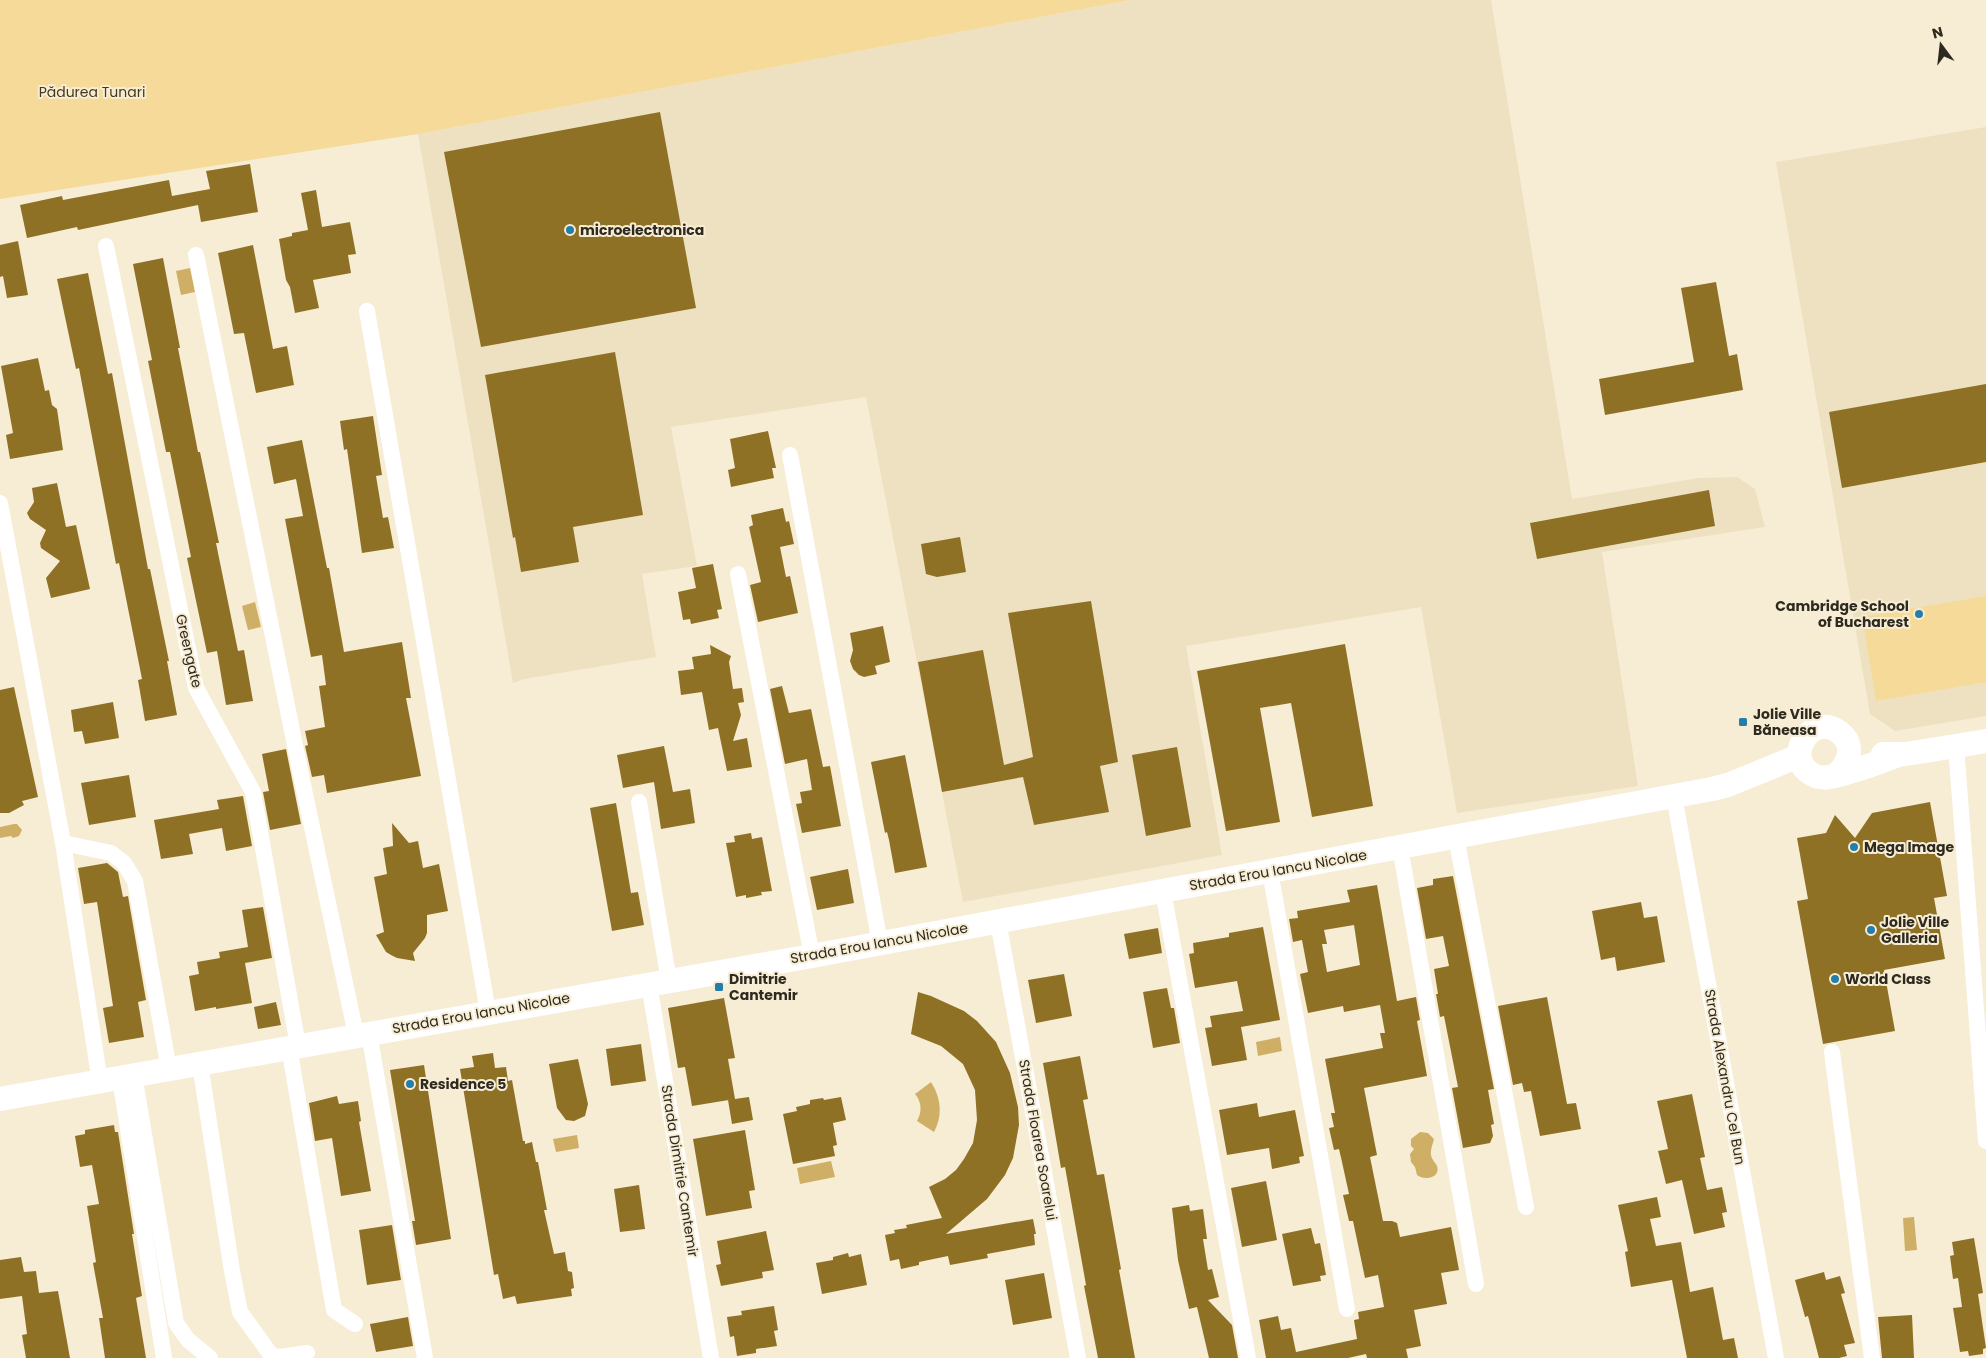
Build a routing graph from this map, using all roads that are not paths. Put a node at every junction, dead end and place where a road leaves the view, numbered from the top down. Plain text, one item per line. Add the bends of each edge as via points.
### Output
1 (106, 246) dead end
2 (196, 255) dead end
3 (367, 311) dead end
4 (790, 455) dead end
5 (0, 503) edge
6 (738, 574) dead end
7 (1986, 742) edge
8 (1848, 744) junction
9 (1956, 746) junction
10 (1898, 755) junction
11 (1806, 765) junction
12 (1837, 774) junction
13 (1674, 796) junction
14 (639, 802) dead end
15 (1456, 837) junction
16 (63, 843) junction
17 (1400, 847) junction
18 (1270, 871) junction
19 (1163, 891) junction
20 (998, 921) junction
21 (880, 943) junction
22 (812, 956) junction
23 (659, 982) junction
24 (488, 1012) junction
25 (362, 1034) junction
26 (294, 1046) junction
27 (1832, 1052) dead end
28 (200, 1064) junction
29 (169, 1069) junction
30 (118, 1078) junction
31 (0, 1099) edge
32 (1986, 1141) edge
33 (1526, 1207) dead end
34 (1476, 1284) dead end
35 (1347, 1308) dead end
36 (355, 1324) dead end
37 (307, 1353) dead end
38 (164, 1358) edge
39 (210, 1358) edge
40 (425, 1358) edge
41 (711, 1358) edge
42 (1078, 1358) edge
43 (1248, 1358) edge
44 (1776, 1358) edge
45 (1872, 1358) edge

1 - 26 street, Greengate via 196,688 253,792
2 - 25 street via 302,780
3 - 24 street
4 - 21 street
5 - 16 street
6 - 22 street
7 - 9 street, Strada Erou Iancu Nicolae
8 - 10 street, Strada Erou Iancu Nicolae via 1874,754
8 - 11 street, Strada Erou Iancu Nicolae via 1837,730 1821,727 1802,740
8 - 12 street via 1848,761
9 - 10 street, Strada Erou Iancu Nicolae
9 - 32 street
10 - 12 street, Strada Erou Iancu Nicolae
11 - 12 street, Strada Erou Iancu Nicolae via 1820,777
11 - 13 street, Strada Erou Iancu Nicolae via 1772,782
13 - 15 street, Strada Erou Iancu Nicolae
13 - 44 street, Strada Alexandru Cel Bun
14 - 23 street, Strada Dimitrie Cantemir
15 - 17 street, Strada Erou Iancu Nicolae
15 - 33 street
16 - 29 street via 111,854 124,863 135,880
16 - 30 street
17 - 18 street, Strada Erou Iancu Nicolae
17 - 34 street
18 - 19 street, Strada Erou Iancu Nicolae
18 - 35 street
19 - 20 street, Strada Erou Iancu Nicolae
19 - 43 street
20 - 21 street, Strada Erou Iancu Nicolae
20 - 42 street, Strada Floarea Soarelui
21 - 22 street, Strada Erou Iancu Nicolae
22 - 23 street, Strada Erou Iancu Nicolae
23 - 24 street, Strada Erou Iancu Nicolae
23 - 41 street, Strada Dimitrie Cantemir
24 - 25 street, Strada Erou Iancu Nicolae
25 - 26 street, Strada Erou Iancu Nicolae
25 - 40 street
26 - 28 street, Strada Erou Iancu Nicolae
26 - 36 street, Greengate via 334,1310
27 - 45 street
28 - 29 street, Strada Erou Iancu Nicolae
28 - 37 street via 240,1312 271,1355
29 - 30 street, Strada Erou Iancu Nicolae
30 - 31 street, Strada Erou Iancu Nicolae
30 - 38 street
30 - 39 street via 176,1323 188,1340

